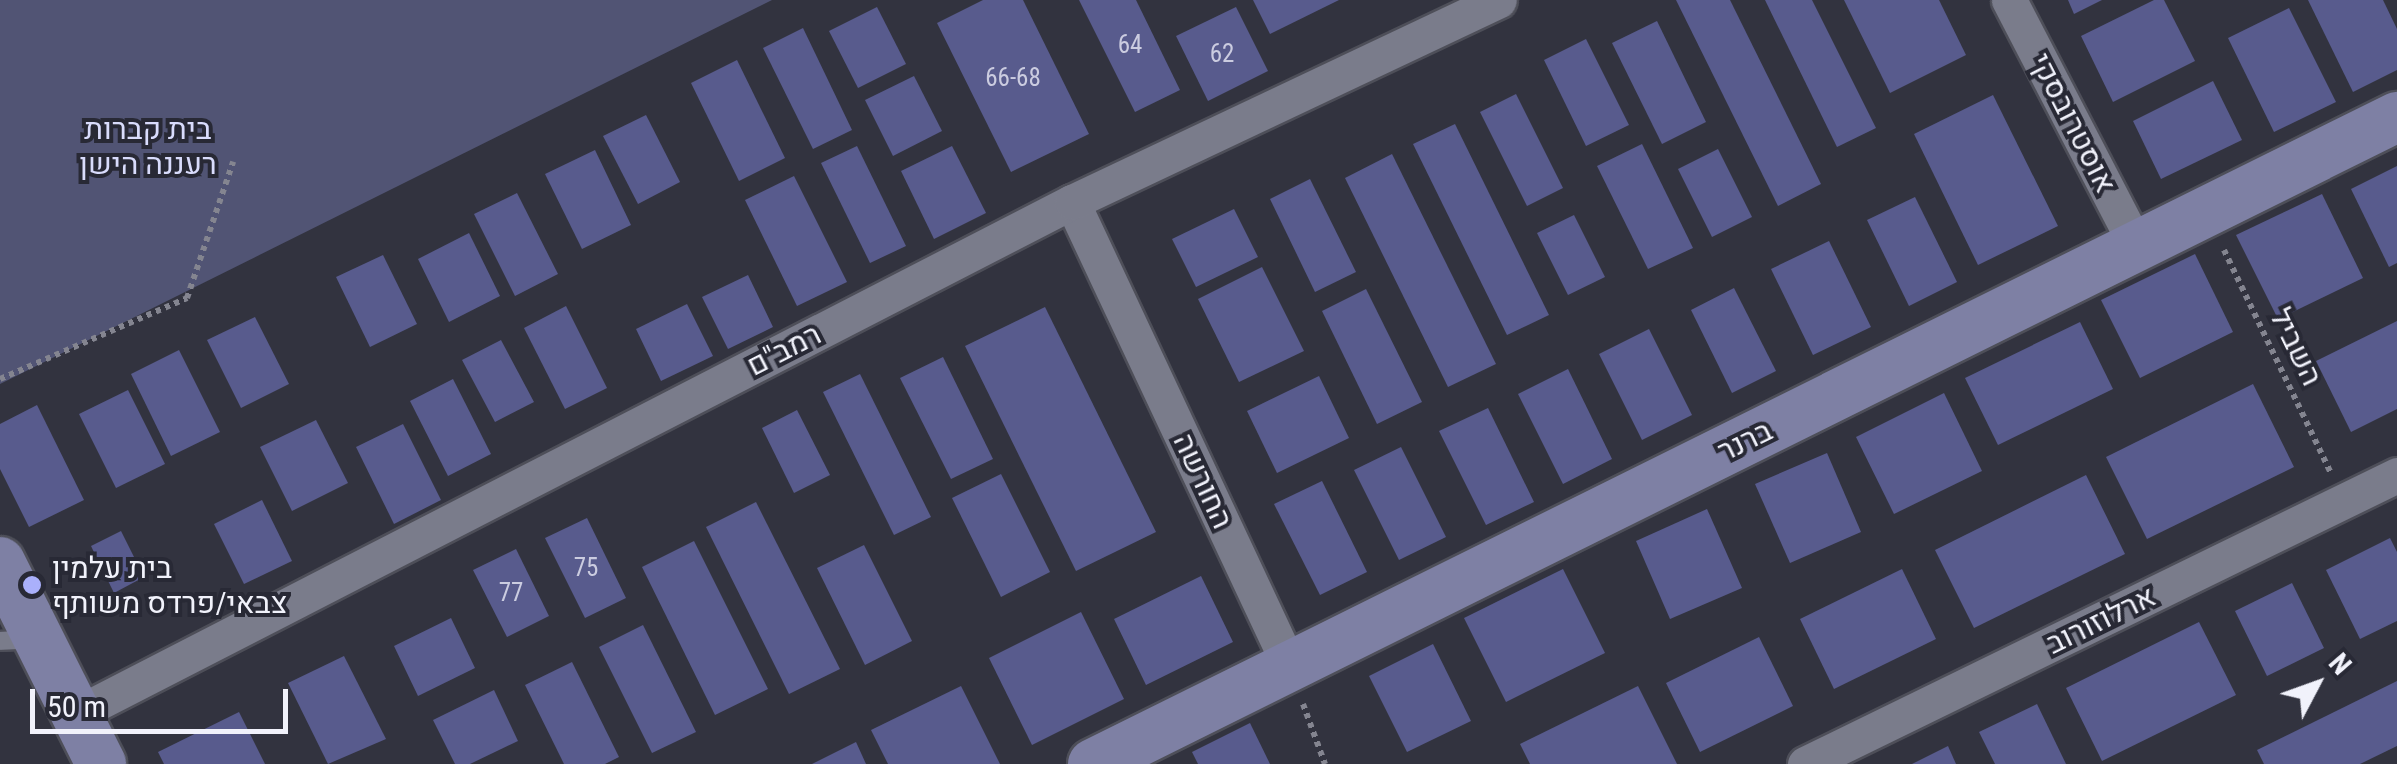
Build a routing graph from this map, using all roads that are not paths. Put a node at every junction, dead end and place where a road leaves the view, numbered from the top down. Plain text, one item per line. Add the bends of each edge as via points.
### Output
1 (1499, 0) edge
2 (2009, 0) edge
3 (2397, 117) edge
4 (1072, 202) junction
5 (2137, 247) junction
6 (2397, 474) edge
7 (0, 562) edge
8 (19, 640) edge
9 (1290, 666) junction
10 (76, 714) junction
11 (101, 764) edge
12 (1093, 764) edge
13 (1805, 764) edge

1 - 4 street, רמב"ם
2 - 5 street, אוסטרובסקי
3 - 5 street, ברנר
4 - 9 street, החורשה
4 - 10 street, רמב"ם
5 - 9 street, ברנר
6 - 13 street, ארלוזורוב
7 - 8 street
8 - 10 street
9 - 12 street, ברנר
10 - 11 street

